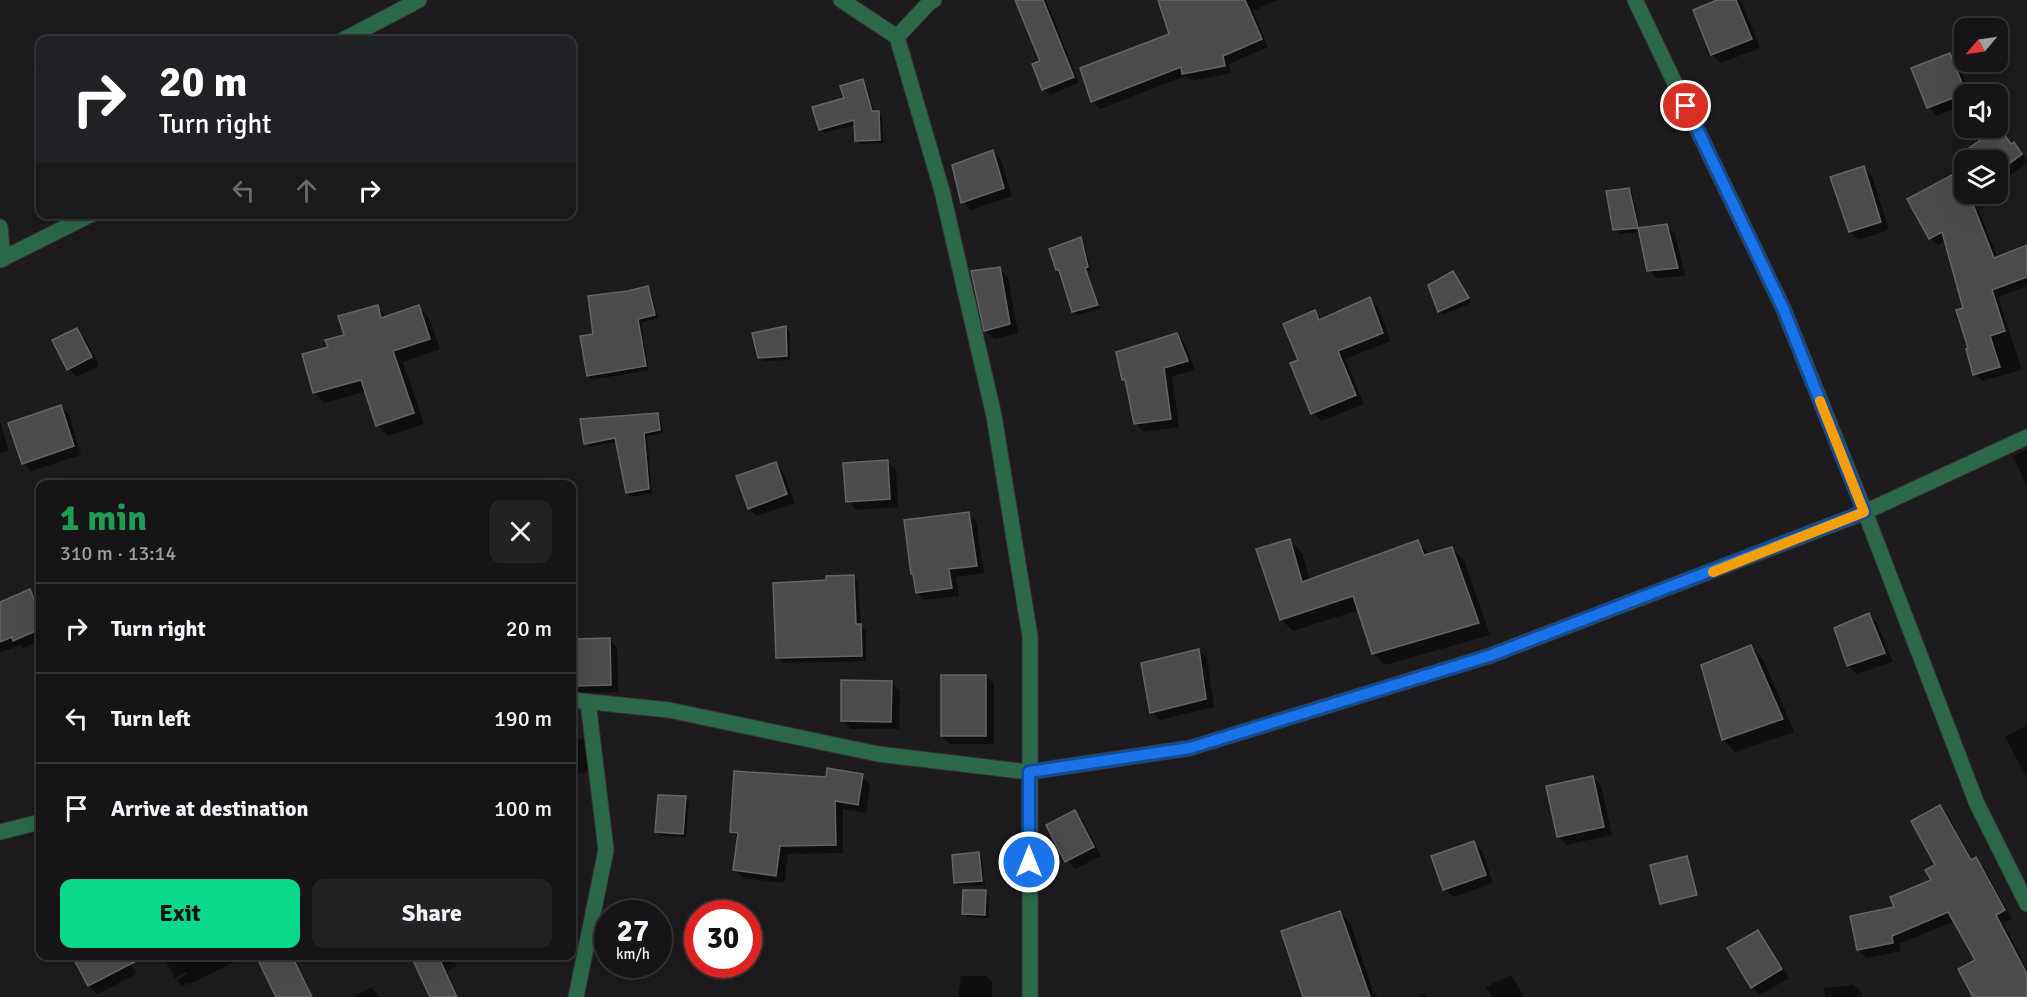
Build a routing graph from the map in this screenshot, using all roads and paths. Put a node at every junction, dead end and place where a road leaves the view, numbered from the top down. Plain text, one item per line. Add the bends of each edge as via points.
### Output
1 (419, 0) edge
2 (841, 0) edge
3 (934, 0) edge
4 (1635, 0) edge
5 (351, 36) edge
6 (897, 37) junction
7 (82, 219) edge
8 (0, 226) edge
9 (1, 260) edge
10 (2027, 437) edge
11 (1864, 512) junction
12 (576, 700) edge
13 (588, 702) junction
14 (1029, 772) junction
15 (36, 823) edge
16 (0, 832) edge
17 (2027, 904) edge
18 (576, 997) edge
19 (1030, 997) edge

1 - 5 street
2 - 6 street
3 - 6 street
4 - 11 street via 1783,308
6 - 14 street via 942,191 994,416 1030,636
7 - 9 street
8 - 9 street
10 - 11 street
11 - 14 street via 1489,656 1190,748
11 - 17 street via 1977,804
12 - 13 street
13 - 14 street via 669,710 878,754
13 - 18 street via 606,850
14 - 19 street
15 - 16 street

